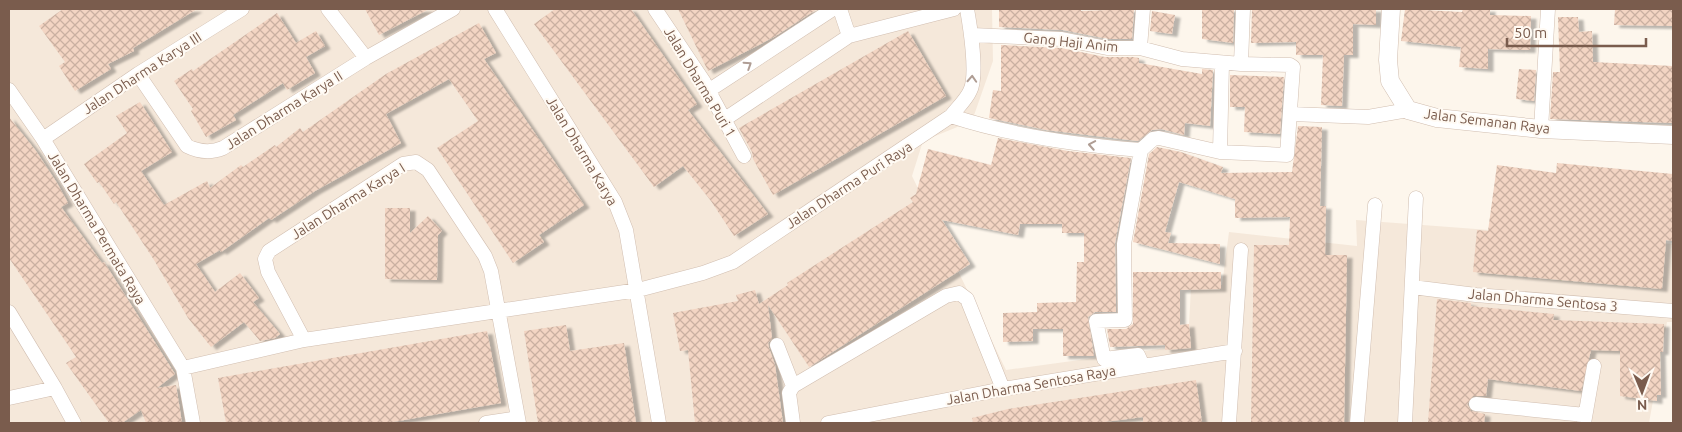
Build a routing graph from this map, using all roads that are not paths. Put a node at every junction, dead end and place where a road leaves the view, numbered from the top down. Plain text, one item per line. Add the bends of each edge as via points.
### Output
1 (242, 9) edge
2 (328, 9) edge
3 (453, 9) edge
4 (495, 9) edge
5 (655, 9) edge
6 (833, 9) edge
7 (840, 9) edge
8 (954, 9) edge
9 (967, 9) edge
10 (1143, 9) edge
11 (1243, 9) edge
12 (1391, 9) edge
13 (1548, 9) edge
14 (972, 35) junction
15 (849, 36) junction
16 (1140, 48) junction
17 (366, 58) junction
18 (1222, 63) junction
19 (1241, 64) junction
20 (138, 74) junction
21 (9, 90) edge
22 (708, 91) junction
23 (1408, 110) junction
24 (1291, 114) junction
25 (951, 116) junction
26 (725, 119) junction
27 (1541, 128) junction
28 (1673, 136) edge
29 (43, 139) junction
30 (1140, 150) junction
31 (1220, 152) junction
32 (744, 156) dead end
33 (1416, 198) dead end
34 (1375, 205) dead end
35 (1241, 250) dead end
36 (1412, 287) junction
37 (638, 290) junction
38 (500, 309) junction
39 (1673, 311) edge
40 (9, 312) edge
41 (304, 340) junction
42 (777, 345) dead end
43 (1235, 351) junction
44 (1143, 366) junction
45 (1594, 366) dead end
46 (183, 368) junction
47 (793, 386) junction
48 (55, 388) junction
49 (1003, 389) junction
50 (9, 398) edge
51 (1476, 404) dead end
52 (1584, 419) edge
53 (518, 420) edge
54 (74, 423) edge
55 (193, 423) edge
56 (486, 423) edge
57 (659, 423) edge
58 (793, 423) edge
59 (828, 423) edge
60 (1229, 423) edge
61 (1358, 423) edge
62 (1405, 423) edge

1 - 20 street, Jalan Dharma Karya III
2 - 17 street
3 - 17 street, Jalan Dharma Karya II
4 - 37 street, Jalan Dharma Karya via 615,202 626,230
5 - 22 street, Jalan Dharma Puri 1
22 -> 6 street
7 - 15 street
8 - 15 street
9 - 14 street, Jalan Dharma Puri Raya
10 - 16 street
11 - 19 street
12 - 23 street, Jalan Semanan Raya via 1390,81
13 - 27 street
14 - 16 street, Gang Haji Anim via 1032,36 1107,48
25 -> 14 street, Jalan Dharma Puri Raya via 970,91
15 - 26 street
16 - 18 street, Gang Haji Anim via 1182,59
17 - 20 street, Jalan Dharma Karya II via 223,148 211,152 187,146
18 - 19 street, Gang Haji Anim
18 - 31 street
19 - 24 street, Gang Haji Anim via 1292,66
20 - 29 street, Jalan Dharma Karya III
21 - 29 street, Jalan Dharma Permata Raya
22 - 26 street, Jalan Dharma Puri 1
23 - 24 street via 1368,117
23 - 27 street, Jalan Semanan Raya via 1437,118
24 - 31 street via 1288,155
30 -> 25 street via 1105,148 990,129
25 - 37 street, Jalan Dharma Puri Raya via 733,262
26 - 32 street, Jalan Dharma Puri 1
27 - 28 street, Jalan Semanan Raya
29 - 46 street, Jalan Dharma Permata Raya
30 - 31 street via 1159,138
30 - 44 street via 1124,244 1125,320 1096,321 1104,359 1138,355
33 - 36 street
34 - 61 street
35 - 43 street
36 - 39 street, Jalan Dharma Sentosa 3
36 - 62 street
37 - 38 street
37 - 57 street, Jalan Dharma Karya
38 - 41 street
38 - 41 street, Jalan Dharma Karya I via 485,256 428,170 416,162 403,164 269,251 265,260 268,272
38 - 53 street
40 - 48 street
41 - 46 street
42 - 47 street
43 - 44 street, Jalan Dharma Sentosa Raya
43 - 60 street
44 - 49 street, Jalan Dharma Sentosa Raya
45 - 52 street
46 - 55 street
47 - 49 street via 946,296 960,293 967,299
47 - 58 street via 789,393
48 - 50 street
48 - 54 street
49 - 59 street, Jalan Dharma Sentosa Raya
51 - 52 street
53 - 56 street

